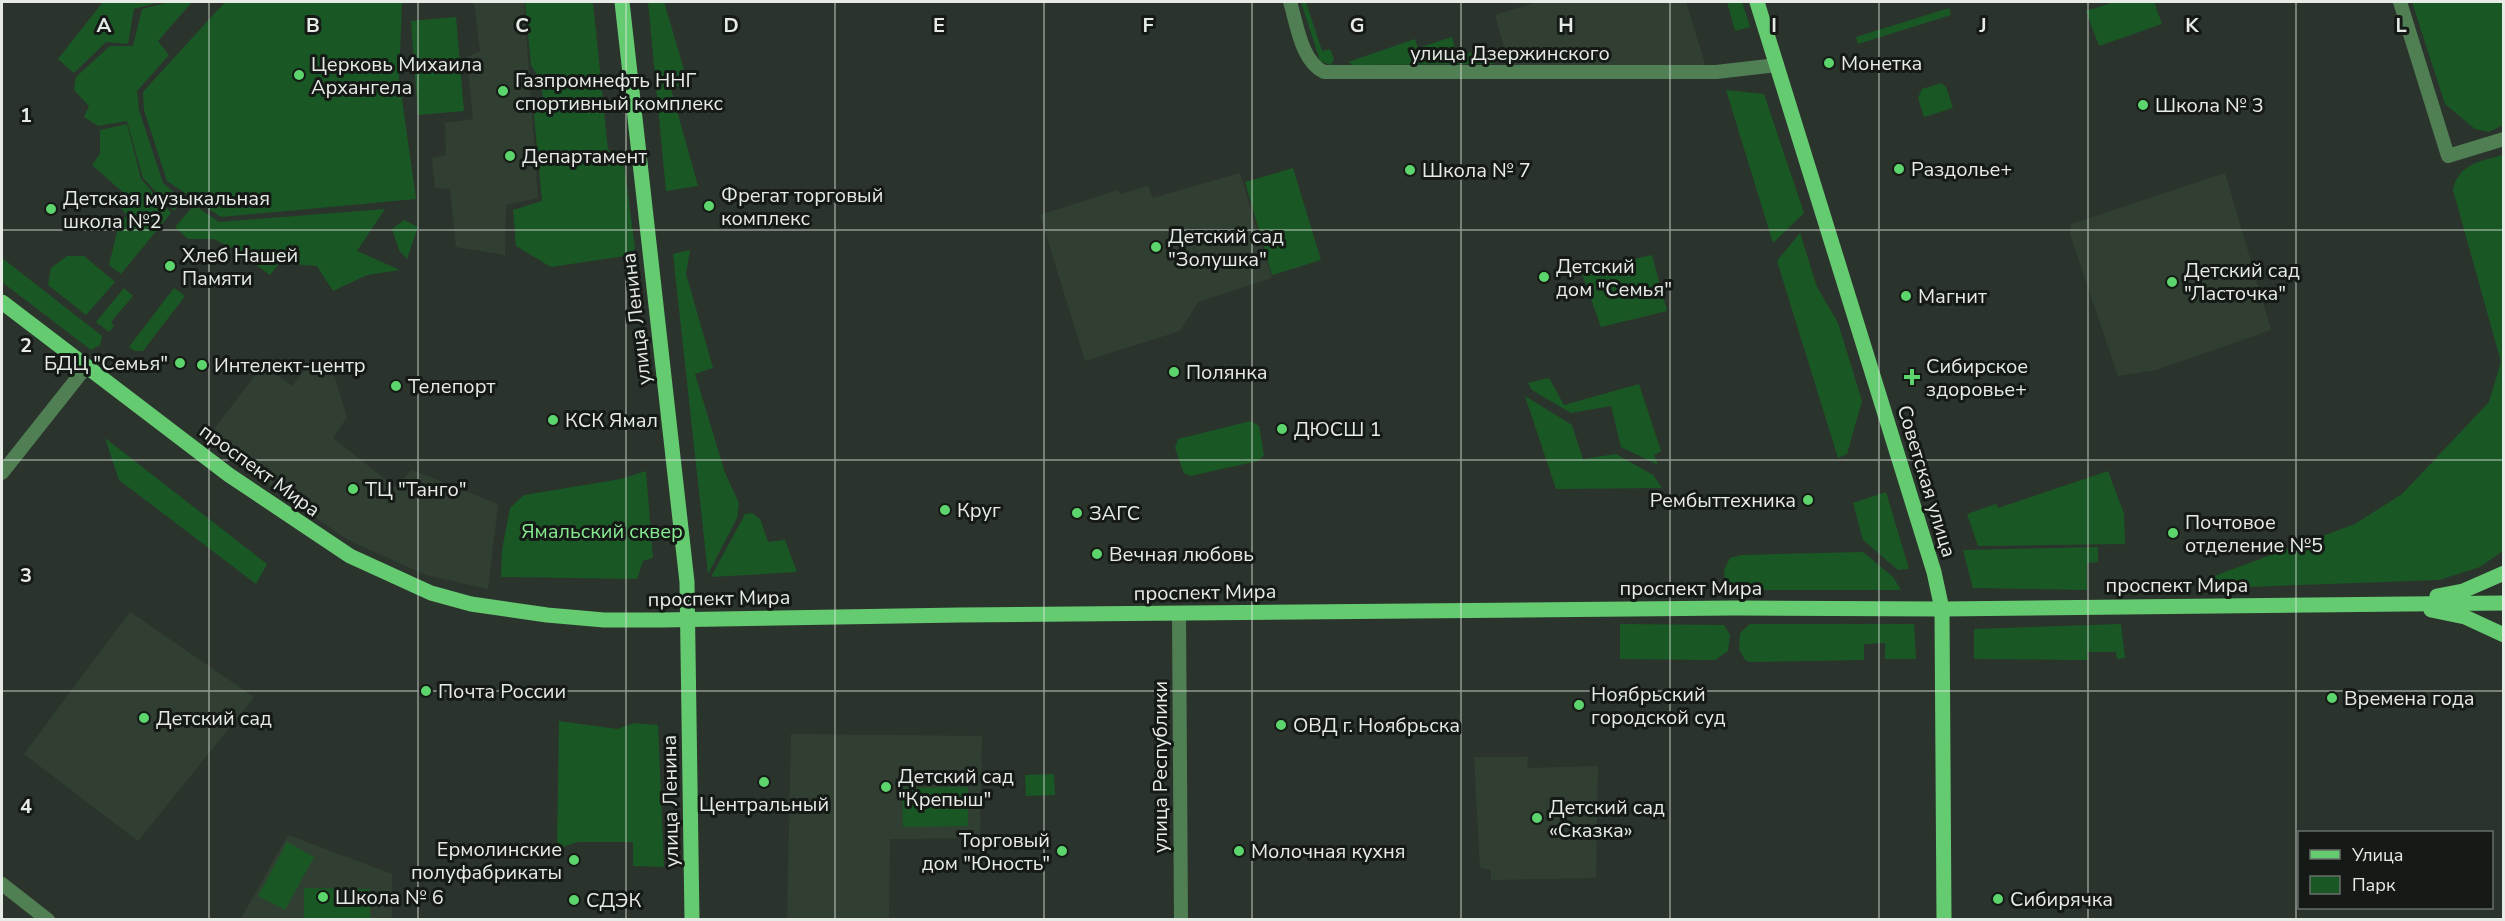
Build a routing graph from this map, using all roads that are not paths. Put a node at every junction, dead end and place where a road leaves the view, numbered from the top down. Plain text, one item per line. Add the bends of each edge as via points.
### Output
1 (622, 2) edge
2 (1290, 2) edge
3 (1757, 2) edge
4 (2400, 2) edge
5 (1777, 65) junction
6 (2504, 139) edge
7 (2, 302) edge
8 (86, 367) junction
9 (2, 473) edge
10 (2504, 573) edge
11 (2399, 603) junction
12 (2504, 603) edge
13 (1942, 609) junction
14 (1179, 614) junction
15 (688, 620) junction
16 (2504, 635) edge
17 (2, 884) edge
18 (48, 920) edge
19 (692, 920) edge
20 (1181, 920) edge
21 (1944, 920) edge

1 - 15 main road, улица Ленина via 687,582
2 - 5 street, улица Дзержинского via 1307,56 1324,72 1716,72
3 - 5 main road, Советская улица
4 - 6 street via 2448,156
5 - 13 main road, Советская улица
7 - 8 main road, проспект Мира
8 - 9 street
8 - 15 main road, проспект Мира via 306,529 397,580 431,593 500,609 604,620
10 - 11 main road via 2463,591
11 - 12 main road, проспект Мира
11 - 13 main road, проспект Мира
11 - 16 main road via 2465,617
13 - 14 main road, проспект Мира
13 - 21 main road, Советская улица
14 - 15 main road, проспект Мира
14 - 20 street, улица Республики
15 - 19 main road, улица Ленина
17 - 18 street

